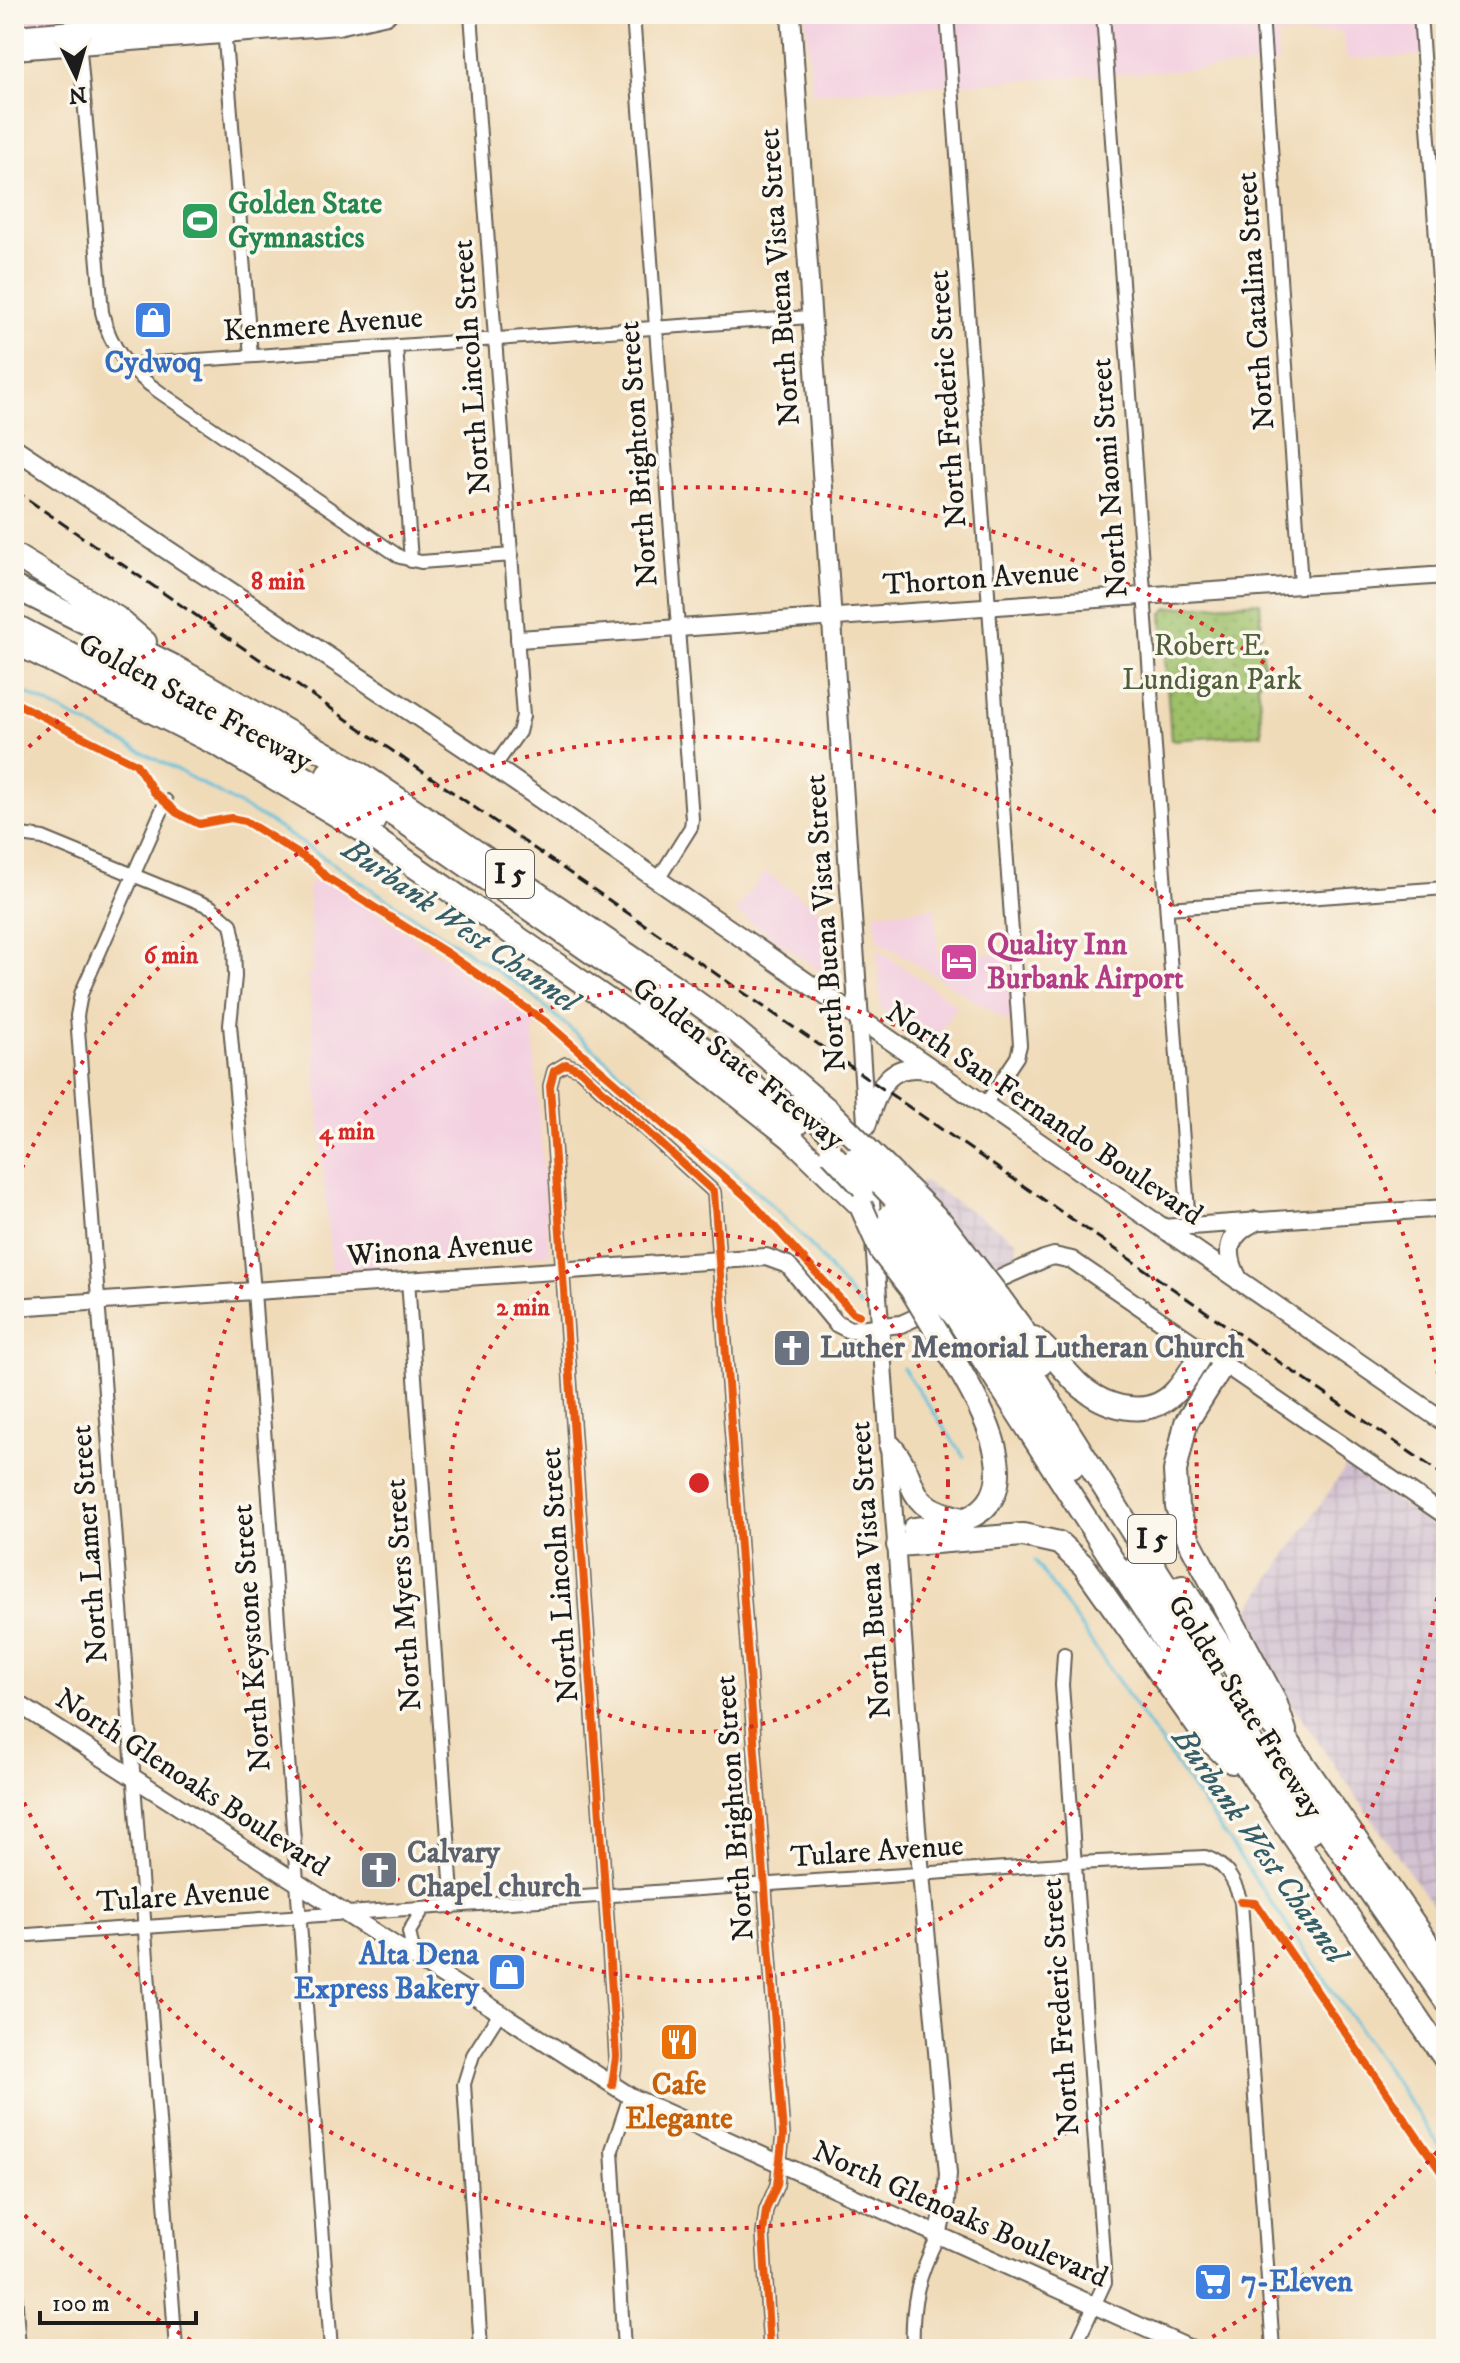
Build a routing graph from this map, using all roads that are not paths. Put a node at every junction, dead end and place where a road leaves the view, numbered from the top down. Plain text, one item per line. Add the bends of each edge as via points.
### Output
1 (268, 14) edge
2 (367, 14) edge
3 (387, 14) edge
4 (471, 14) edge
5 (633, 14) edge
6 (791, 14) edge
7 (947, 14) edge
8 (1103, 14) edge
9 (1262, 14) edge
10 (1420, 14) edge
11 (373, 15) edge
12 (224, 25) junction
13 (14, 35) edge
14 (79, 38) junction
15 (14, 50) edge
16 (810, 317) junction
17 (657, 328) junction
18 (497, 339) junction
19 (396, 346) junction
20 (251, 356) junction
21 (126, 365) junction
22 (1446, 379) edge
23 (14, 448) edge
24 (14, 555) edge
25 (512, 555) junction
26 (411, 561) junction
27 (1446, 575) edge
28 (1301, 585) junction
29 (14, 587) edge
30 (1145, 596) junction
31 (988, 606) junction
32 (833, 618) junction
33 (14, 625) edge
34 (677, 628) junction
35 (105, 631) junction
36 (519, 639) junction
37 (14, 642) edge
38 (173, 666) junction
39 (494, 767) junction
40 (166, 801) dead end
41 (14, 834) edge
42 (133, 875) junction
43 (657, 881) junction
44 (1446, 888) edge
45 (1168, 908) junction
46 (859, 1021) junction
47 (561, 1065) joint
48 (933, 1071) junction
49 (984, 1106) junction
50 (866, 1126) junction
51 (830, 1143) junction
52 (861, 1206) junction
53 (1446, 1208) edge
54 (1256, 1221) junction
55 (1189, 1226) junction
56 (1162, 1228) junction
57 (719, 1260) junction
58 (563, 1270) junction
59 (408, 1280) junction
60 (1239, 1281) junction
61 (254, 1291) junction
62 (100, 1302) junction
63 (14, 1307) edge
64 (977, 1308) junction
65 (880, 1327) junction
66 (1023, 1330) junction
67 (1203, 1350) junction
68 (1223, 1364) junction
69 (1446, 1423) edge
70 (891, 1447) junction
71 (1446, 1516) edge
72 (964, 1520) junction
73 (898, 1538) junction
74 (1064, 1654) dead end
75 (14, 1701) edge
76 (1289, 1743) junction
77 (132, 1778) junction
78 (1265, 1793) junction
79 (1077, 1863) junction
80 (921, 1876) junction
81 (296, 1884) junction
82 (765, 1887) junction
83 (606, 1897) junction
84 (453, 1907) junction
85 (423, 1909) junction
86 (341, 1913) junction
87 (301, 1915) junction
88 (144, 1926) junction
89 (14, 1936) edge
90 (415, 1959) junction
91 (1446, 1970) edge
92 (1446, 2001) edge
93 (499, 2014) junction
94 (1446, 2033) edge
95 (1446, 2060) edge
96 (612, 2085) junction
97 (630, 2096) junction
98 (780, 2164) junction
99 (938, 2236) junction
100 (14, 2277) edge
101 (1093, 2305) junction
102 (19, 2349) edge
103 (176, 2349) edge
104 (331, 2349) edge
105 (481, 2349) edge
106 (624, 2349) edge
107 (770, 2349) edge
108 (913, 2349) edge
109 (1074, 2349) edge
110 (1191, 2349) edge
111 (1273, 2349) edge

1 - 12 main road
2 - 11 main road
3 - 11 main road
4 - 18 street, North Lincoln Street
5 - 17 street, North Brighton Street
6 - 16 main road, North Buena Vista Street
7 - 31 street, North Frederic Street
8 - 30 street, North Naomi Street
9 - 28 street, North Catalina Street
10 - 22 street
11 - 12 main road via 338,25
12 - 14 main road
12 - 20 street
13 - 14 main road
14 - 15 main road
14 - 21 street via 102,312
16 - 17 street, Kenmere Avenue
16 - 32 main road, North Buena Vista Street
17 - 18 street, Kenmere Avenue
17 - 34 street, North Brighton Street
18 - 19 street, Kenmere Avenue
18 - 25 street, North Lincoln Street
19 - 20 street, Kenmere Avenue
19 - 26 street
20 - 21 street, Kenmere Avenue
21 - 26 street
23 - 39 main road, North San Fernando Boulevard
24 - 38 highway via 117,618
25 - 26 street
25 - 36 street, North Lincoln Street
27 - 28 main road, Thorton Avenue
28 - 30 main road, Thorton Avenue
29 - 35 highway, Golden State Freeway / I 5
30 - 31 main road, Thorton Avenue
30 - 45 street, North Naomi Street
31 - 32 main road, Thorton Avenue
31 - 49 street, North Frederic Street via 1020,1045
32 - 34 main road, Thorton Avenue
32 - 46 main road, North Buena Vista Street
33 - 51 highway via 324,787 716,1056
34 - 36 main road, Thorton Avenue
34 - 43 street, North Brighton Street via 692,819
35 - 38 highway, Golden State Freeway / I 5
35 - 51 highway via 119,658 281,745 403,821 722,1043
36 - 39 street, North Lincoln Street via 523,716 519,732
37 - 51 highway, Golden State Freeway / I 5 via 222,747 365,832 756,1108
38 - 51 highway, Golden State Freeway / I 5 via 254,709 414,808 704,1008
39 - 43 main road, North San Fernando Boulevard
40 - 42 street, North Lamer Street
41 - 42 street via 43,838
42 - 61 street, North Keystone Street via 211,907 231,924 235,977 230,1025
42 - 62 street, North Lamer Street via 81,994 77,1016
43 - 46 main road, North San Fernando Boulevard
44 - 45 street
45 - 55 street, North Naomi Street
46 - 48 main road, North San Fernando Boulevard
46 - 50 main road, North Buena Vista Street
47 - 57 street, North Brighton Street via 580,1070 710,1185
47 - 58 street, North Lincoln Street via 550,1086
48 - 49 main road, North San Fernando Boulevard
48 - 50 main road via 910,1067 890,1075 878,1091
49 - 56 main road, North San Fernando Boulevard
50 - 65 main road, North Buena Vista Street
51 - 52 highway, Golden State Freeway / I 5
51 - 64 highway, bridge
51 - 64 highway, Golden State Freeway / I 5, bridge via 942,1223
52 - 64 highway, Golden State Freeway / I 5, bridge
52 - 72 highway, bridge via 881,1251 911,1289 984,1418 998,1461 997,1490 984,1508
53 - 54 main road
54 - 55 main road
54 - 60 main road via 1235,1232 1229,1246
55 - 56 main road
56 - 60 main road, North San Fernando Boulevard
57 - 58 main road, Winona Avenue
57 - 65 main road, Winona Avenue via 778,1258 836,1323 858,1331
57 - 82 street, North Brighton Street
58 - 59 main road, Winona Avenue
58 - 83 street, North Lincoln Street
59 - 61 main road, Winona Avenue
59 - 84 street, North Myers Street
60 - 69 main road, North San Fernando Boulevard
61 - 62 main road, Winona Avenue
61 - 81 street, North Keystone Street
62 - 63 main road, Winona Avenue
62 - 77 street, North Lamer Street
64 - 66 highway, Golden State Freeway / I 5
64 - 78 highway, Golden State Freeway / I 5
64 - 92 highway via 1021,1356 1265,1739
64 - 94 highway via 1314,1840
65 - 67 main road, Winona Avenue via 906,1322 1044,1259 1065,1257
65 - 70 main road, North Buena Vista Street
66 - 67 highway via 1077,1383 1119,1407 1160,1404 1174,1394
66 - 76 highway, Golden State Freeway / I 5 via 1269,1722
67 - 68 main road
68 - 71 main road
68 - 76 highway via 1186,1423 1175,1471 1177,1507 1189,1540 1275,1701
70 - 72 highway via 901,1458 915,1495 943,1515
70 - 73 main road, North Buena Vista Street
72 - 73 highway
73 - 78 highway via 1023,1535 1059,1543 1084,1566 1203,1734
73 - 80 main road, North Buena Vista Street
74 - 79 street, North Frederic Street
75 - 77 main road, North Glenoaks Boulevard
76 - 91 highway, Golden State Freeway / I 5
77 - 81 main road, North Glenoaks Boulevard
77 - 88 street, North Lamer Street
78 - 95 highway, Golden State Freeway / I 5
79 - 80 street, Tulare Avenue
79 - 101 street, North Frederic Street via 1105,2282
79 - 111 street, Tulare Avenue via 1205,1857 1223,1866 1241,1902
80 - 82 street, Tulare Avenue
80 - 99 main road, North Buena Vista Street via 948,2174
81 - 86 main road, North Glenoaks Boulevard
81 - 87 street, North Keystone Street
82 - 83 street, Tulare Avenue
82 - 98 street, North Brighton Street via 783,2135
83 - 84 street, Tulare Avenue
83 - 96 street, North Lincoln Street via 616,2057
84 - 85 street, Tulare Avenue
85 - 86 street, Tulare Avenue
85 - 90 street via 409,1932
86 - 87 street, Tulare Avenue
86 - 90 main road, North Glenoaks Boulevard
87 - 88 street, Tulare Avenue
87 - 104 street, North Keystone Street
88 - 89 street, Tulare Avenue
88 - 103 street, North Lamer Street
90 - 93 main road, North Glenoaks Boulevard
93 - 96 main road, North Glenoaks Boulevard
93 - 105 street via 473,2055 464,2084
96 - 97 main road, North Glenoaks Boulevard
97 - 98 main road, North Glenoaks Boulevard
97 - 106 street via 612,2150
98 - 99 main road, North Glenoaks Boulevard
98 - 107 street, North Brighton Street via 763,2234
99 - 101 main road, North Glenoaks Boulevard
99 - 108 street, North Buena Vista Street via 918,2275
100 - 102 street
101 - 109 street, North Frederic Street
101 - 110 main road, North Glenoaks Boulevard

